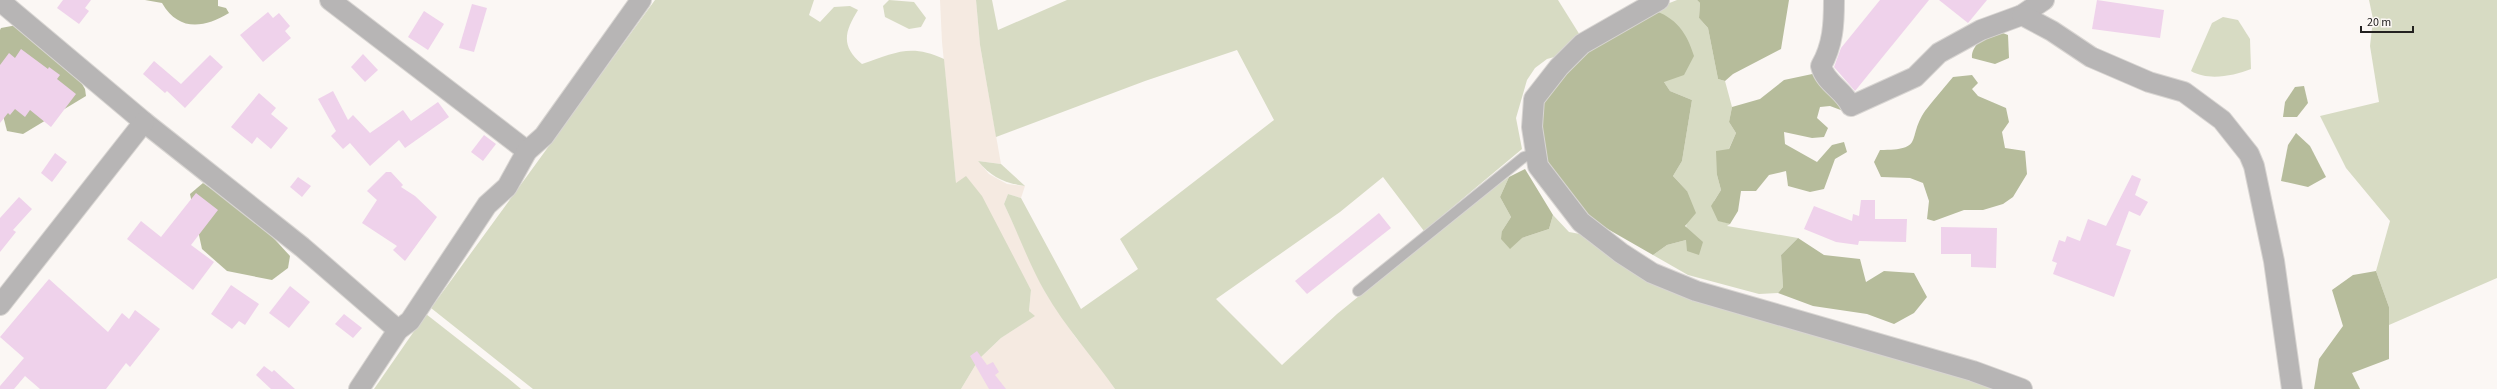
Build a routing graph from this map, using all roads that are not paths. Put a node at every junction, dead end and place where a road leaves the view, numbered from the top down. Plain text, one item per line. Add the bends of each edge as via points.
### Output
1 (330, 0) edge
2 (641, 0) edge
3 (1659, 0) edge
4 (1834, 0) edge
5 (2044, 0) edge
6 (6, 6) edge
7 (2022, 16) junction
8 (144, 122) junction
9 (527, 151) junction
10 (1536, 154) junction
11 (1358, 291) dead end
12 (0, 305) edge
13 (398, 330) junction
14 (360, 389) edge
15 (2022, 389) edge
16 (2292, 389) edge

1 - 9 street
2 - 9 street via 544,136
3 - 10 street via 1582,44 1546,81 1534,99 1532,127
4 - 7 street via 1833,33 1828,53 1821,66 1828,81 1846,96 1851,106 1915,77 1939,53 1981,30
5 - 7 street
6 - 8 street
7 - 16 street via 2052,31 2091,57 2150,82 2184,92 2208,108 2239,140 2254,166 2274,261
8 - 12 street
8 - 13 street via 302,247
9 - 13 street via 507,187 487,205 410,321
10 - 11 lane via 1524,157
10 - 15 street via 1538,166 1581,222 1621,253 1652,272 1696,291 1973,371
13 - 14 street

